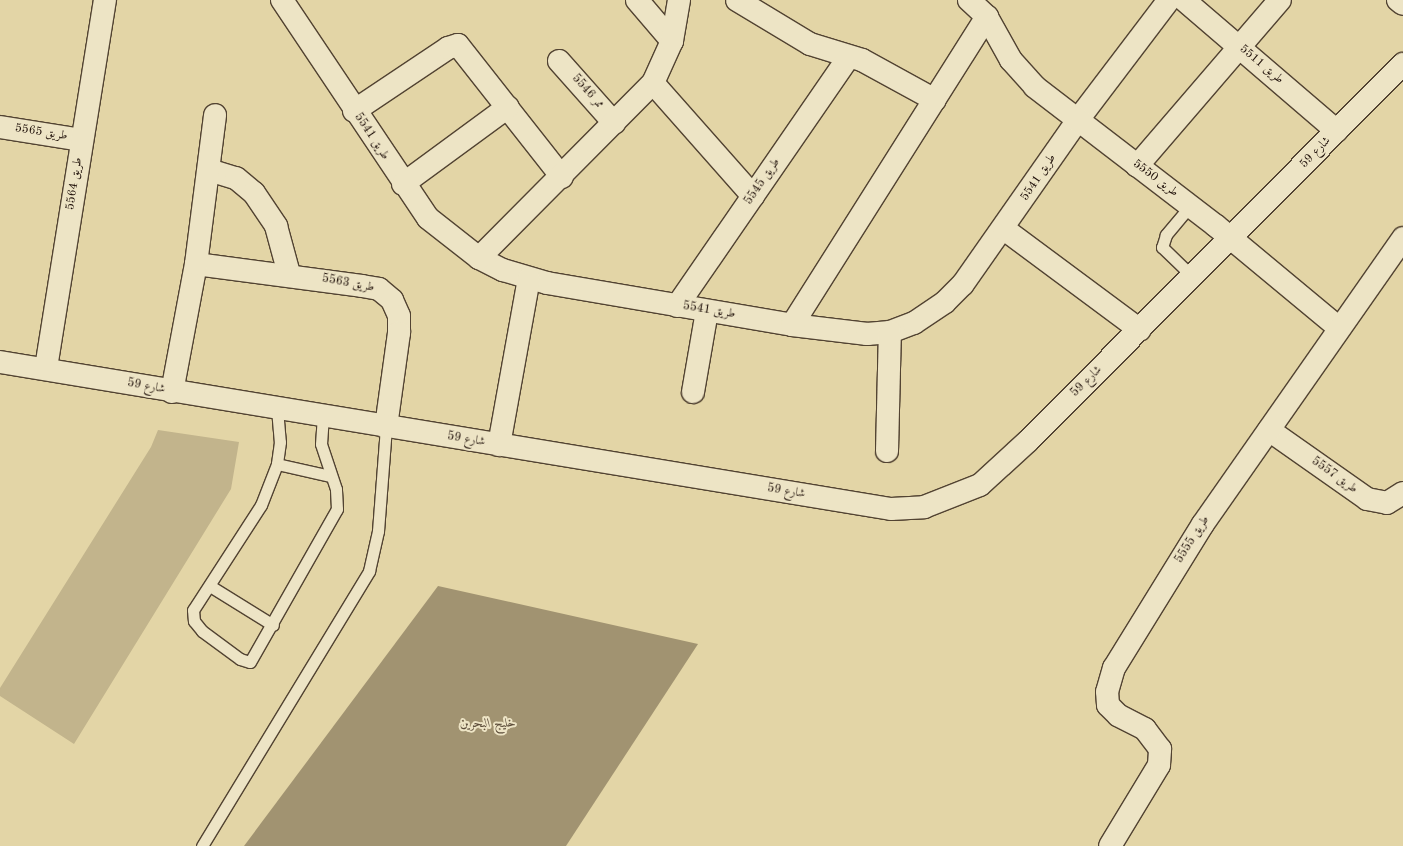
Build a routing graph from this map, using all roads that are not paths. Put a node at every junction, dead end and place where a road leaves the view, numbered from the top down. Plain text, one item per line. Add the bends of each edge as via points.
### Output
1 (105, 0) edge
2 (282, 0) edge
3 (637, 0) edge
4 (679, 0) edge
5 (737, 0) edge
6 (969, 0) edge
7 (1170, 0) edge
8 (1184, 0) edge
9 (1280, 0) edge
10 (1398, 0) edge
11 (1403, 4) edge
12 (988, 17) junction
13 (672, 41) junction
14 (1238, 46) junction
15 (849, 57) junction
16 (559, 61) dead end
17 (1403, 64) edge
18 (653, 83) junction
19 (935, 100) junction
20 (508, 107) junction
21 (354, 111) junction
22 (215, 115) dead end
23 (1078, 121) junction
24 (614, 123) junction
25 (0, 127) edge
26 (1338, 131) junction
27 (82, 140) junction
28 (1137, 166) junction
29 (209, 170) junction
30 (562, 176) junction
31 (403, 184) junction
32 (753, 196) junction
33 (1190, 206) junction
34 (1004, 229) junction
35 (1232, 238) junction
36 (1403, 238) edge
37 (479, 258) junction
38 (196, 264) junction
39 (289, 274) junction
40 (1193, 277) junction
41 (528, 279) junction
42 (677, 306) junction
43 (707, 311) junction
44 (792, 325) junction
45 (1340, 328) junction
46 (1140, 330) junction
47 (890, 332) junction
48 (0, 362) edge
49 (46, 368) junction
50 (172, 392) junction
51 (693, 392) dead end
52 (278, 409) junction
53 (323, 417) junction
54 (386, 427) junction
55 (1269, 430) junction
56 (499, 445) junction
57 (887, 451) dead end
58 (276, 464) junction
59 (330, 476) junction
60 (1403, 493) edge
61 (210, 586) junction
62 (273, 625) junction
63 (202, 846) edge
64 (1110, 846) edge

1 - 27 street, طريق 5564
2 - 21 street, طريق 5541
3 - 13 street
4 - 13 street
5 - 15 street via 810,44
6 - 12 street, طريق 5550
7 - 23 street, طريق 5541
8 - 14 street, طريق 5511
9 - 14 street
10 - 11 street
12 - 19 street
12 - 23 street, طريق 5550 via 1020,73
13 - 18 street
14 - 26 street, طريق 5511
14 - 28 street
15 - 19 street via 875,66
15 - 32 street, طريق 5545
16 - 24 street, ممر 5546
17 - 26 street, شارع 59
18 - 24 street
18 - 32 street
19 - 44 street
20 - 21 street via 458,45 448,48
20 - 30 street
20 - 31 street
21 - 31 street, طريق 5541
22 - 29 street
23 - 28 street, طريق 5550
23 - 34 street, طريق 5541
24 - 30 street
25 - 27 street, طريق 5565
26 - 35 street, شارع 59
27 - 49 street, طريق 5564
28 - 33 street, طريق 5550
29 - 38 street
29 - 39 street via 236,178 254,193 278,232
30 - 37 street
31 - 37 street, طريق 5541 via 428,218
32 - 42 street, طريق 5545
33 - 35 street, طريق 5550
33 - 40 lane via 1166,235 1162,247
34 - 46 street
34 - 47 street, طريق 5541 via 984,259 945,302 914,323
35 - 40 street, شارع 59
35 - 45 street, طريق 5550
36 - 45 street, طريق 5555
37 - 41 street, طريق 5541
38 - 39 street, طريق 5563
38 - 50 street
39 - 54 street, طريق 5563 via 379,289 392,300 400,316
40 - 46 street, شارع 59
41 - 42 street, طريق 5541
41 - 56 street
42 - 43 street, طريق 5541
43 - 44 street, طريق 5541
43 - 51 street
44 - 47 street, طريق 5541 via 866,334
45 - 55 street, طريق 5555
46 - 56 street, شارع 59 via 980,485 924,506 891,509
47 - 57 street
48 - 49 street, شارع 59
49 - 50 street, شارع 59
50 - 52 street, شارع 59
52 - 53 street, شارع 59
52 - 58 lane via 280,442
53 - 54 street, شارع 59
53 - 59 lane via 321,444
54 - 56 street, شارع 59
54 - 63 lane via 378,531 369,571
55 - 60 street, طريق 5557 via 1366,499 1387,503
55 - 64 street, طريق 5555 via 1203,524 1114,668 1107,692 1108,705 1118,716 1145,729 1160,749 1159,765
58 - 59 lane
58 - 61 lane via 261,505
59 - 62 lane via 336,489 337,510
61 - 62 lane
61 - 62 lane via 193,610 194,621 202,631 240,659 250,662

